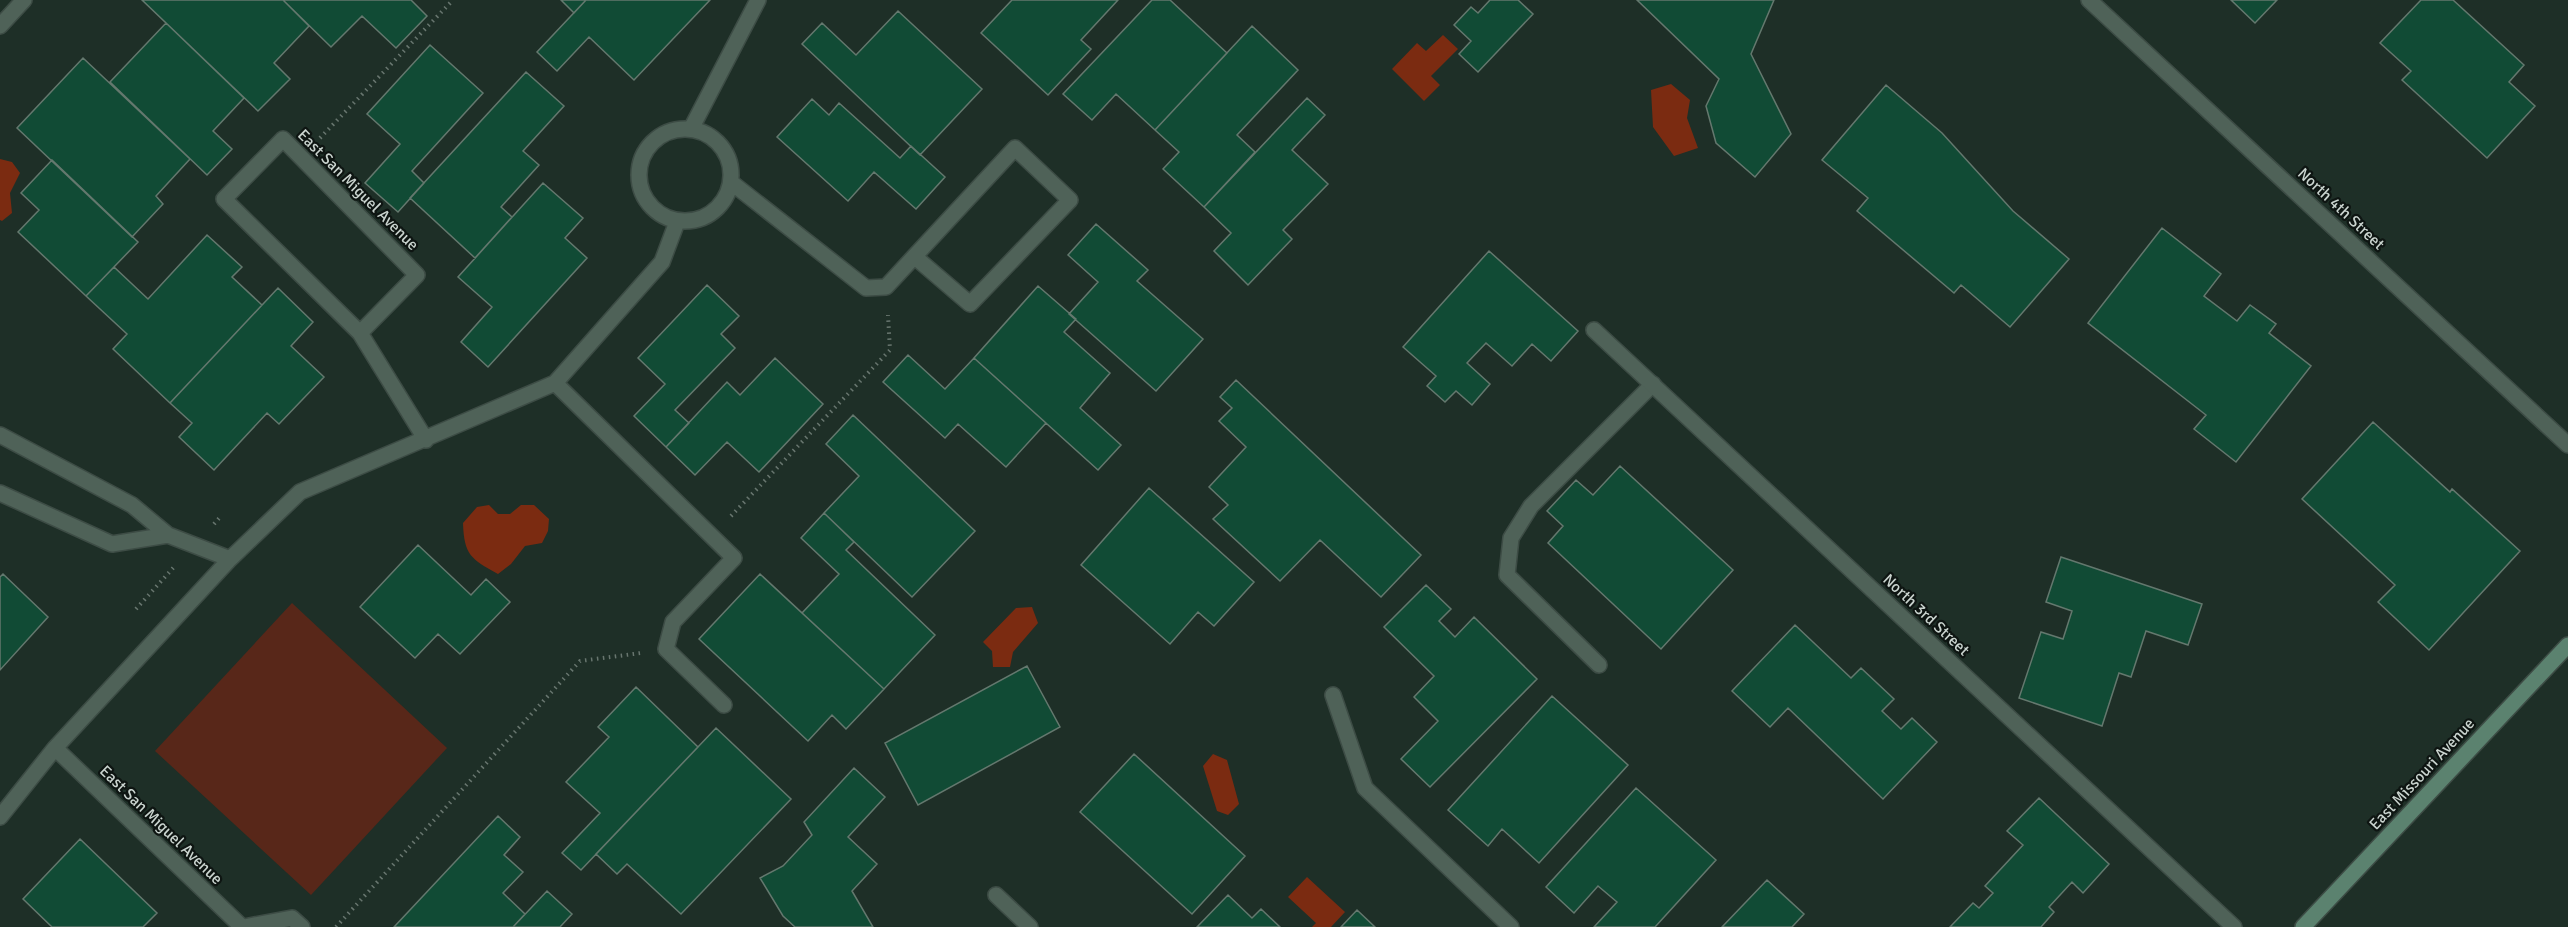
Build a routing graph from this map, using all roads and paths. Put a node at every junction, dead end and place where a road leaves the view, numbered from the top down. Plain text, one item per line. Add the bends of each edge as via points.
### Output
1 (24, 0) edge
2 (453, 0) edge
3 (758, 0) edge
4 (2089, 0) edge
5 (0, 26) edge
6 (691, 129) junction
7 (301, 158) junction
8 (732, 183) junction
9 (677, 222) junction
10 (915, 257) junction
11 (886, 287) junction
12 (1594, 330) dead end
13 (360, 333) junction
14 (555, 383) junction
15 (1653, 384) junction
16 (0, 435) edge
17 (426, 440) junction
18 (2568, 445) edge
19 (0, 493) edge
20 (168, 535) junction
21 (712, 536) junction
22 (230, 559) junction
23 (2568, 645) edge
24 (666, 649) junction
25 (1599, 665) dead end
26 (1333, 695) dead end
27 (724, 705) dead end
28 (55, 748) junction
29 (0, 817) edge
30 (996, 896) dead end
31 (243, 927) edge
32 (302, 927) edge
33 (336, 927) edge
34 (1030, 927) edge
35 (1511, 927) edge
36 (2234, 927) edge
37 (2303, 927) edge

1 - 5 street
2 - 7 path
3 - 6 street
4 - 18 street, North 4th Street
6 - 8 street via 718,142 729,161
6 - 9 street via 674,130 654,141 641,161 642,193 662,216
7 - 13 street, East San Miguel Avenue via 417,274
7 - 13 street, East San Miguel Avenue via 283,139 224,199
8 - 9 street via 727,197 706,217
8 - 11 street via 866,288
9 - 14 street via 662,262
10 - 10 street via 970,304 1070,200 1015,148
10 - 11 street
11 - 21 path via 890,350
12 - 15 street, North 3rd Street
13 - 17 street, East San Miguel Avenue
14 - 17 street
14 - 21 street
15 - 25 street via 1531,506 1511,538 1507,575
15 - 36 street, North 3rd Street
16 - 20 street via 132,505
17 - 22 street via 300,492
19 - 20 street via 112,544
20 - 22 street
21 - 24 street via 734,558 674,622
22 - 28 street
23 - 37 main road, East Missouri Avenue
24 - 27 street
24 - 33 path via 580,661
26 - 35 street via 1365,788
28 - 29 street
28 - 31 street, East San Miguel Avenue
30 - 34 street
31 - 32 street, East San Miguel Avenue via 292,918

